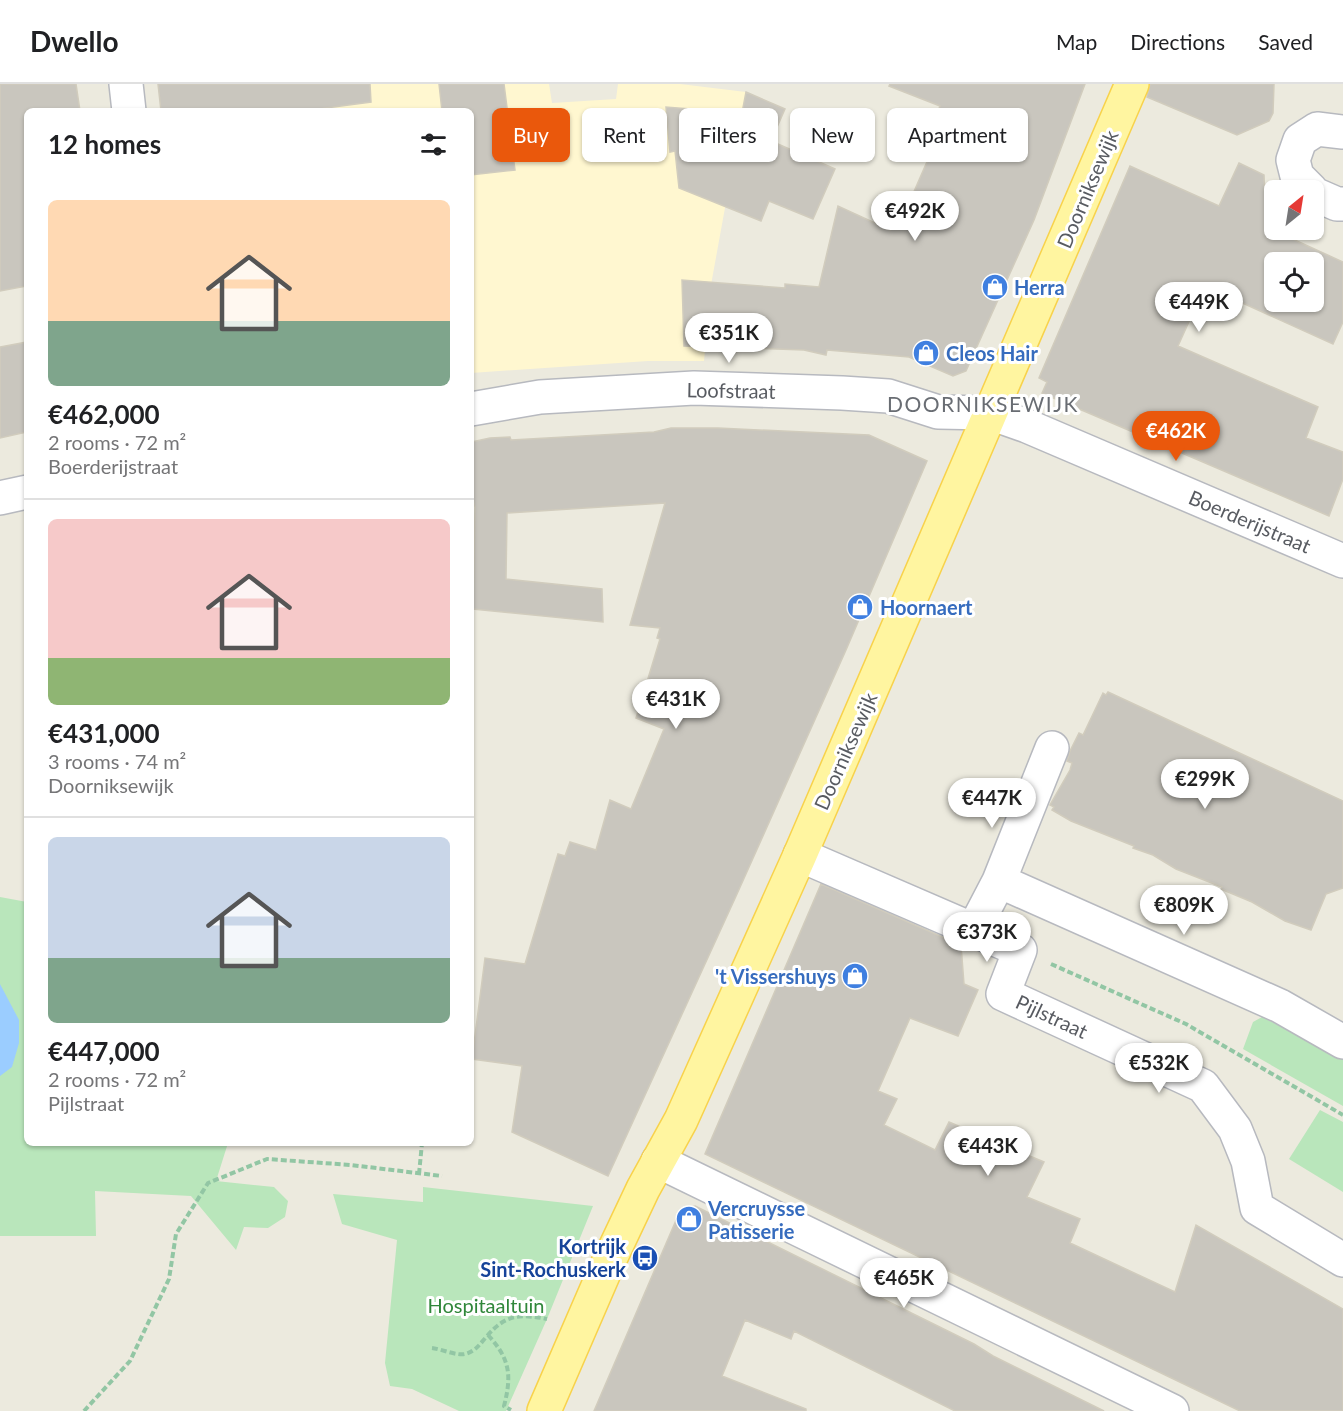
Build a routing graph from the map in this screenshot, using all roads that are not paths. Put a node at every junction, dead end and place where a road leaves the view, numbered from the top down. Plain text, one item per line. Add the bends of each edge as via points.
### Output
1 (126, 84) edge
2 (1132, 84) edge
3 (129, 108) edge
4 (1343, 132) edge
5 (1301, 180) edge
6 (1324, 199) edge
7 (1343, 204) edge
8 (474, 408) edge
9 (990, 413) junction
10 (24, 493) edge
11 (0, 498) edge
12 (1343, 561) edge
13 (1052, 748) dead end
14 (800, 855) junction
15 (999, 881) junction
16 (974, 929) junction
17 (1343, 1042) edge
18 (658, 1161) junction
19 (1343, 1260) edge
20 (544, 1411) edge
21 (1172, 1411) edge

1 - 3 street
2 - 9 main road, Doorniksewijk
4 - 5 street via 1317,129 1300,140 1293,160
6 - 7 street
8 - 9 street, Loofstraat via 540,397 694,388 888,396 938,412
9 - 12 street, Boerderijstraat
9 - 14 main road, Doorniksewijk
10 - 11 street
13 - 15 street
14 - 16 street
14 - 18 main road, Doorniksewijk via 681,1120
15 - 16 street
15 - 17 street via 1280,1006
16 - 19 street, Pijlstraat via 1020,950 1003,994 1203,1086 1235,1129 1248,1161 1257,1208
18 - 20 main road, Doorniksewijk via 609,1261
18 - 21 street

